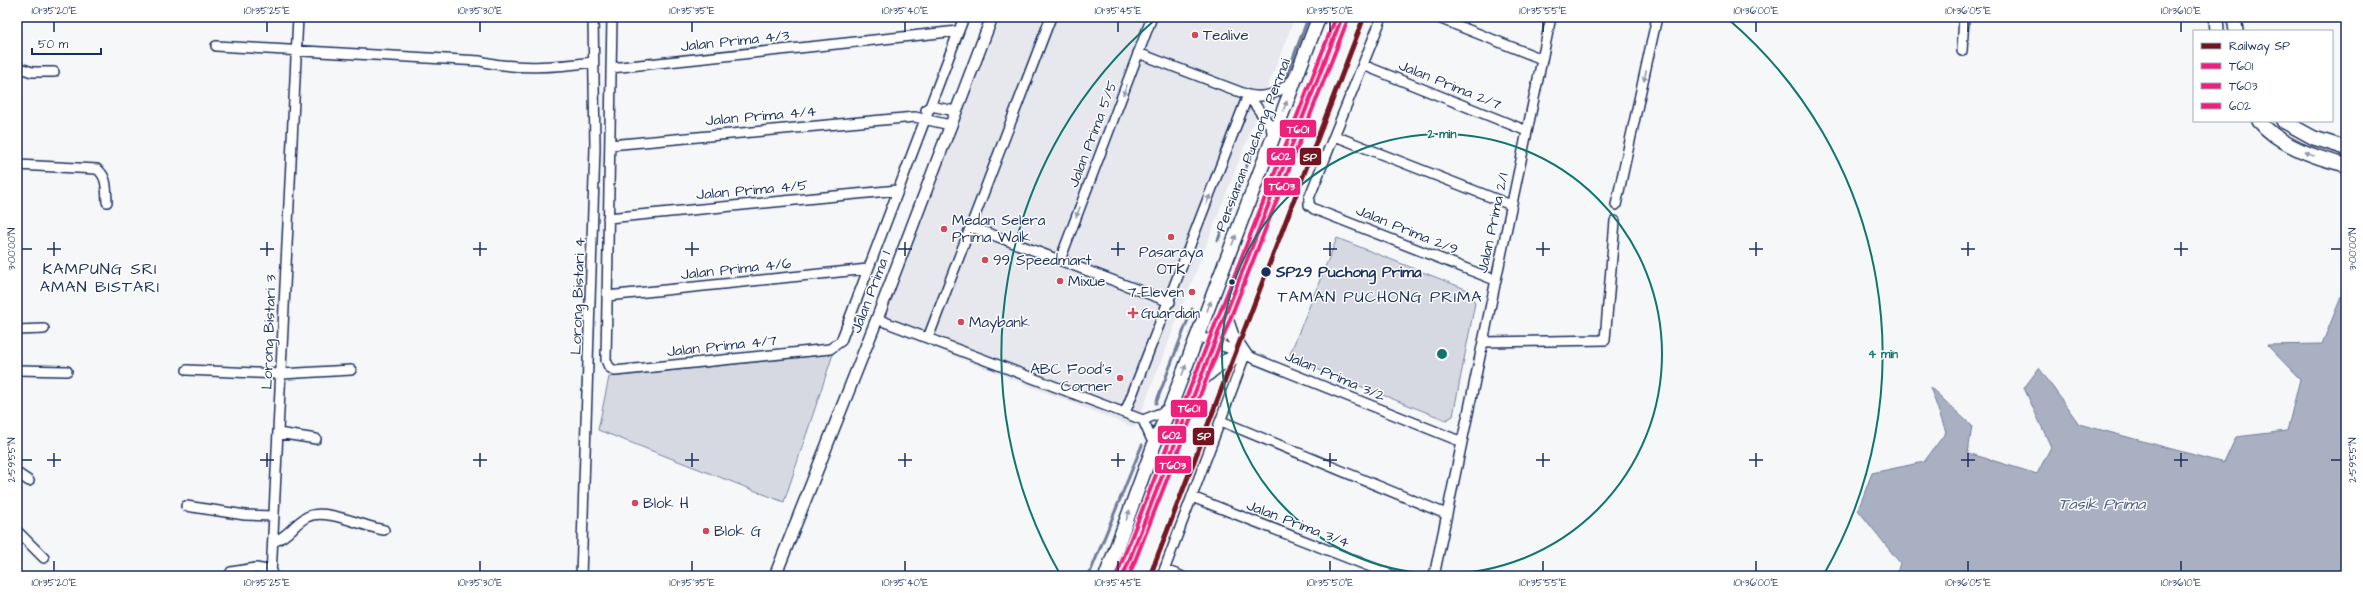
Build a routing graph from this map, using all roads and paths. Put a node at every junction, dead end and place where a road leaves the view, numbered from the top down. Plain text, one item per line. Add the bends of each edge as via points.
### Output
1 (298, 17) edge
2 (592, 17) edge
3 (612, 17) edge
4 (964, 17) edge
5 (992, 17) edge
6 (1051, 17) edge
7 (1152, 17) edge
8 (1342, 17) edge
9 (1382, 17) edge
10 (1436, 17) edge
11 (1551, 17) edge
12 (1657, 17) edge
13 (1964, 17) edge
14 (2216, 17) edge
15 (2234, 17) edge
16 (1315, 21) edge
17 (2217, 30) edge
18 (2236, 30) edge
19 (958, 31) junction
20 (216, 46) dead end
21 (296, 50) junction
22 (1962, 51) dead end
23 (1138, 54) junction
24 (1542, 58) junction
25 (593, 62) junction
26 (1363, 65) junction
27 (17, 67) edge
28 (611, 68) junction
29 (54, 72) dead end
30 (1296, 77) junction
31 (1248, 95) junction
32 (931, 106) junction
33 (955, 111) junction
34 (915, 117) junction
35 (926, 119) junction
36 (2260, 122) edge
37 (2286, 122) edge
38 (950, 125) junction
39 (1527, 131) junction
40 (1335, 136) junction
41 (1273, 137) junction
42 (610, 145) junction
43 (2346, 148) edge
44 (17, 165) edge
45 (2346, 165) edge
46 (898, 190) junction
47 (107, 202) dead end
48 (1511, 205) junction
49 (1616, 205) dead end
50 (608, 218) junction
51 (1615, 222) dead end
52 (972, 227) junction
53 (1060, 260) junction
54 (868, 269) junction
55 (1495, 280) junction
56 (607, 296) junction
57 (1170, 302) junction
58 (1225, 316) junction
59 (877, 319) junction
60 (44, 329) dead end
61 (17, 330) edge
62 (1198, 336) junction
63 (928, 338) junction
64 (1215, 342) junction
65 (1483, 342) junction
66 (1245, 355) junction
67 (17, 370) edge
68 (187, 370) dead end
69 (351, 370) dead end
70 (67, 371) dead end
71 (281, 374) junction
72 (1200, 380) junction
73 (1171, 405) junction
74 (1126, 413) junction
75 (1143, 420) junction
76 (1221, 421) junction
77 (278, 433) junction
78 (316, 439) dead end
79 (1462, 442) junction
80 (1154, 445) junction
81 (17, 473) edge
82 (29, 481) dead end
83 (1192, 498) junction
84 (186, 506) dead end
85 (1446, 514) junction
86 (274, 516) junction
87 (384, 530) dead end
88 (17, 531) edge
89 (273, 542) junction
90 (44, 558) dead end
91 (231, 572) dead end
92 (271, 573) edge
93 (1164, 573) edge
94 (581, 576) edge
95 (775, 576) edge
96 (1106, 576) edge
97 (1123, 576) edge
98 (1181, 576) edge
99 (1394, 576) edge
100 (1434, 576) edge

1 - 21 street, Lorong Bistari 3
2 - 25 street, Lorong Bistari 4
3 - 28 street
4 - 19 street
5 - 33 street, Jalan Prima 1
6 - 52 street
7 - 23 street, Jalan Prima 5/5
8 - 58 main road
9 - 26 street
10 - 24 street
11 - 24 street, Jalan Prima 2/1
12 -> 49 street
13 - 22 street
14 - 17 main road
15 - 18 main road
16 - 30 main road, Persiaran Puchong Permai
19 - 28 street, Jalan Prima 4/3
19 - 32 street
20 - 21 street
21 - 25 street via 480,61 496,65 560,66
21 - 71 street, Lorong Bistari 3
23 - 31 street
23 -> 53 street, Jalan Prima 5/5
24 - 39 street, Jalan Prima 2/1
25 - 94 street, Lorong Bistari 4 via 593,248
26 - 39 street, Jalan Prima 2/7
26 - 40 street
27 - 29 street via 32,72
28 - 42 street
30 - 31 street via 1275,94 1262,98
41 -> 30 main road, Persiaran Puchong Permai
31 - 41 street via 1271,127
57 -> 31 street
32 - 33 street
32 - 34 street, Jalan Prima 4/4
32 - 35 street
33 - 38 street, Jalan Prima 1
34 - 35 street, Jalan Prima 4/4
34 - 42 street, Jalan Prima 4/4
35 - 38 street, Jalan Prima 4/4
35 - 46 street
45 -> 36 main road via 2309,154 2290,145
37 - 43 main road via 2314,138
38 - 59 street, Jalan Prima 1
39 - 48 street, Jalan Prima 2/1
40 - 48 street
40 - 55 street, Jalan Prima 2/9 via 1309,198 1309,205
62 -> 41 main road, Persiaran Puchong Permai
42 - 50 street
44 - 47 street via 97,169 103,173 105,179
46 - 50 street, Jalan Prima 4/5
46 - 54 street
48 - 55 street, Jalan Prima 2/1
50 - 56 street
51 - 65 street via 1606,340
52 - 53 street
52 - 63 street
53 - 57 street
54 - 56 street, Jalan Prima 4/6
54 - 56 street, Jalan Prima 4/7 via 837,346 830,349 739,359 615,371 609,367 606,360
55 - 65 street, Jalan Prima 2/1
57 - 74 street
58 - 64 main road
58 - 66 main road via 1232,336
59 - 63 street
59 - 95 street, Jalan Prima 1
60 - 61 street
62 - 64 street, Jalan Prima 3/2
73 -> 62 main road, Persiaran Puchong Permai
63 - 74 street
64 - 66 street, Jalan Prima 3/2
64 - 72 main road
65 - 79 street, Jalan Prima 2/1
66 - 72 main road via 1232,357 1221,363
66 - 76 street
66 - 79 street, Jalan Prima 3/2
67 - 70 street
68 - 71 street
69 - 71 street
71 - 77 street, Lorong Bistari 3
72 - 97 main road
73 - 75 street via 1163,412
73 - 80 main road, Persiaran Puchong Permai
74 - 75 street
75 - 80 street
76 - 83 street
76 - 85 street
77 - 78 street
77 - 86 street, Lorong Bistari 3
79 - 85 street, Jalan Prima 2/1
96 -> 80 main road, Persiaran Puchong Permai
81 - 82 street
83 - 93 street
83 - 99 street, Jalan Prima 3/4
84 - 86 street via 245,515
85 - 100 street, Jalan Prima 2/1
86 - 89 street, Lorong Bistari 3
87 - 89 street via 368,528 325,514 308,516 288,535
88 - 90 street
89 - 92 street, Lorong Bistari 3
91 - 92 street via 256,568
93 - 98 street

